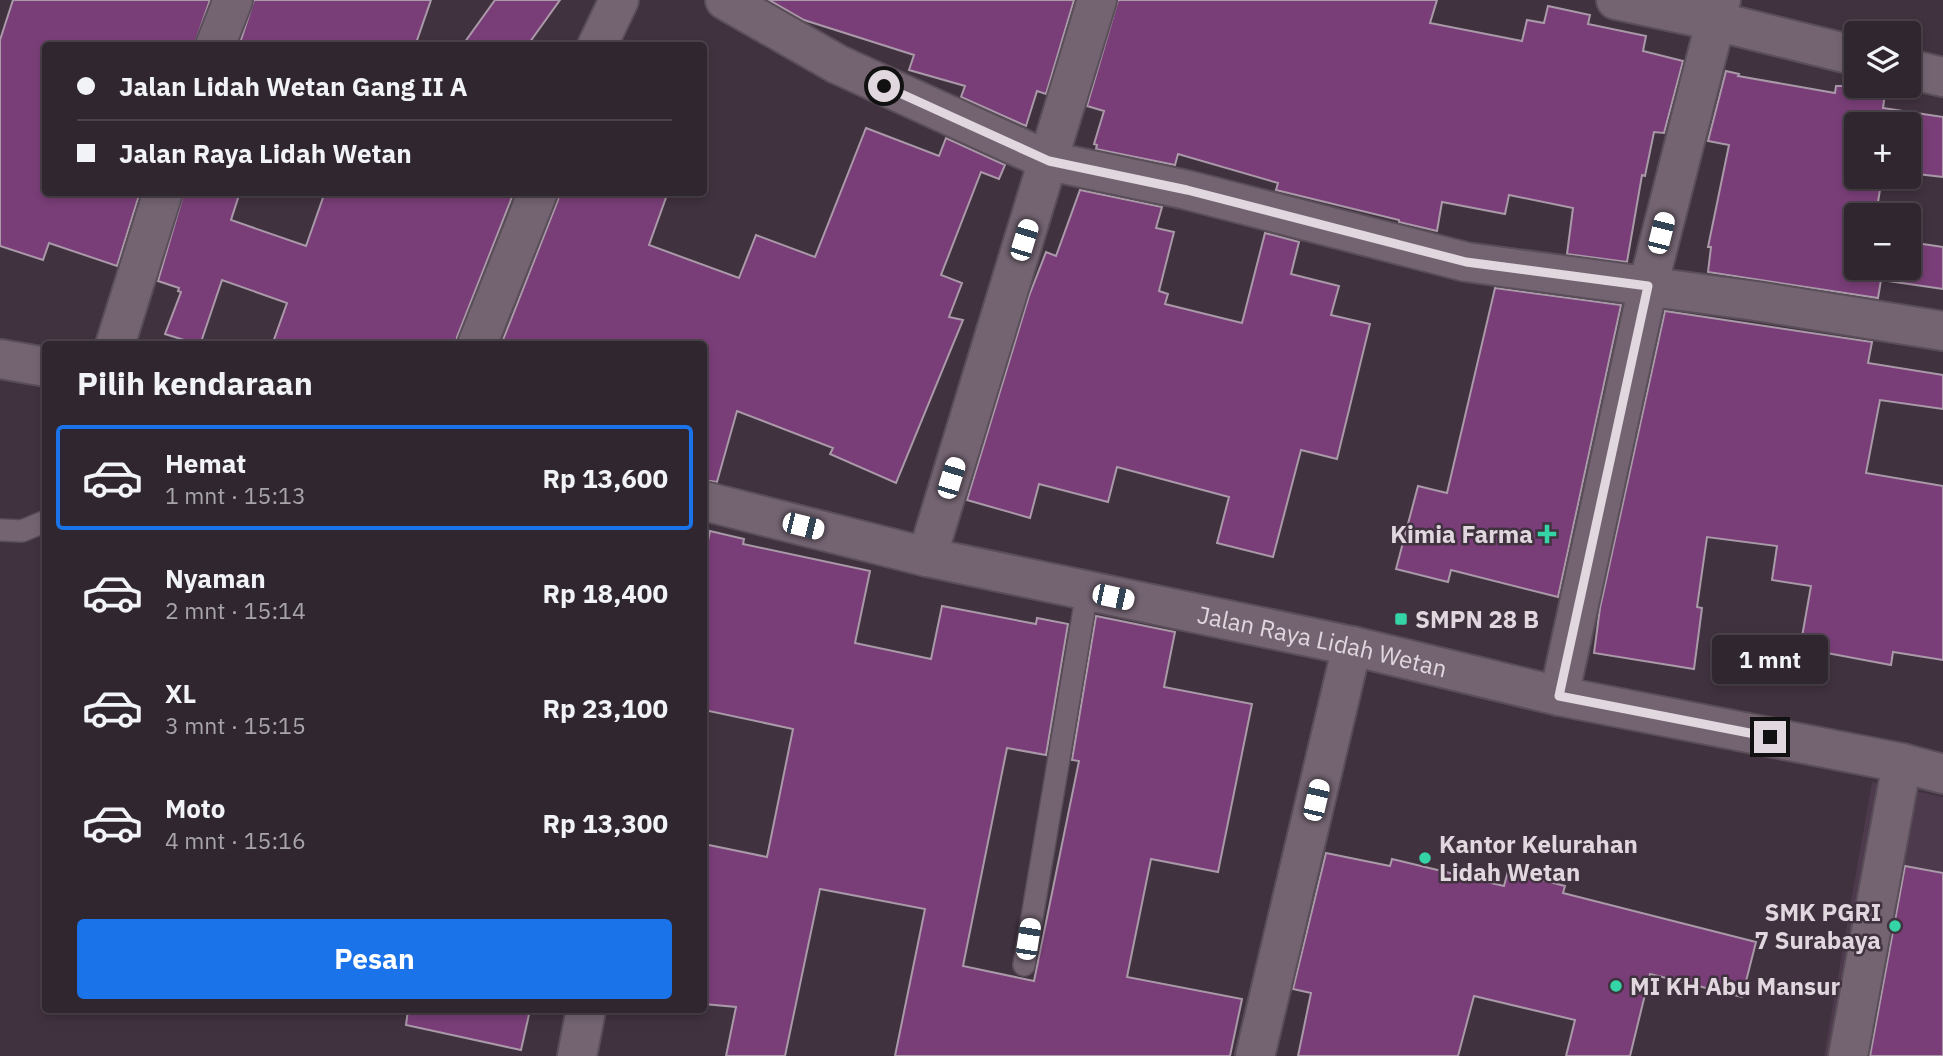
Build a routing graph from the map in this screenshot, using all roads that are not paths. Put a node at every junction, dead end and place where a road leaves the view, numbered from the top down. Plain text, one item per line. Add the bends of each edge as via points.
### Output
1 (233, 0) edge
2 (725, 0) edge
3 (1097, 0) edge
4 (1616, 0) edge
5 (1718, 10) edge
6 (217, 42) edge
7 (1844, 52) edge
8 (1921, 72) edge
9 (1943, 78) edge
10 (1049, 161) junction
11 (162, 196) edge
12 (536, 196) edge
13 (1648, 286) junction
14 (1943, 331) edge
15 (116, 341) edge
16 (479, 341) edge
17 (0, 359) edge
18 (42, 366) edge
19 (707, 502) edge
20 (42, 522) edge
21 (0, 530) edge
22 (927, 557) junction
23 (1087, 592) junction
24 (1352, 646) junction
25 (1559, 696) junction
26 (1902, 764) junction
27 (1943, 774) edge
28 (1024, 965) dead end
29 (585, 1013) edge
30 (577, 1056) edge
31 (1255, 1056) edge
32 (1848, 1056) edge

1 - 6 street
2 - 10 street via 837,64
3 - 10 street
4 - 5 street
5 - 7 street
5 - 13 street
8 - 9 street
10 - 13 street via 1187,190 1466,262
10 - 22 street
11 - 15 street
12 - 16 street
13 - 14 street
13 - 25 street
17 - 18 street
19 - 22 street, Jalan Raya Lidah Wetan
20 - 21 lane via 22,531
22 - 23 street, Jalan Raya Lidah Wetan
23 - 24 street, Jalan Raya Lidah Wetan
23 - 28 lane
24 - 25 street, Jalan Raya Lidah Wetan
24 - 31 street
25 - 26 street, Jalan Raya Lidah Wetan
26 - 27 street, Jalan Raya Lidah Wetan
26 - 32 street
29 - 30 street

